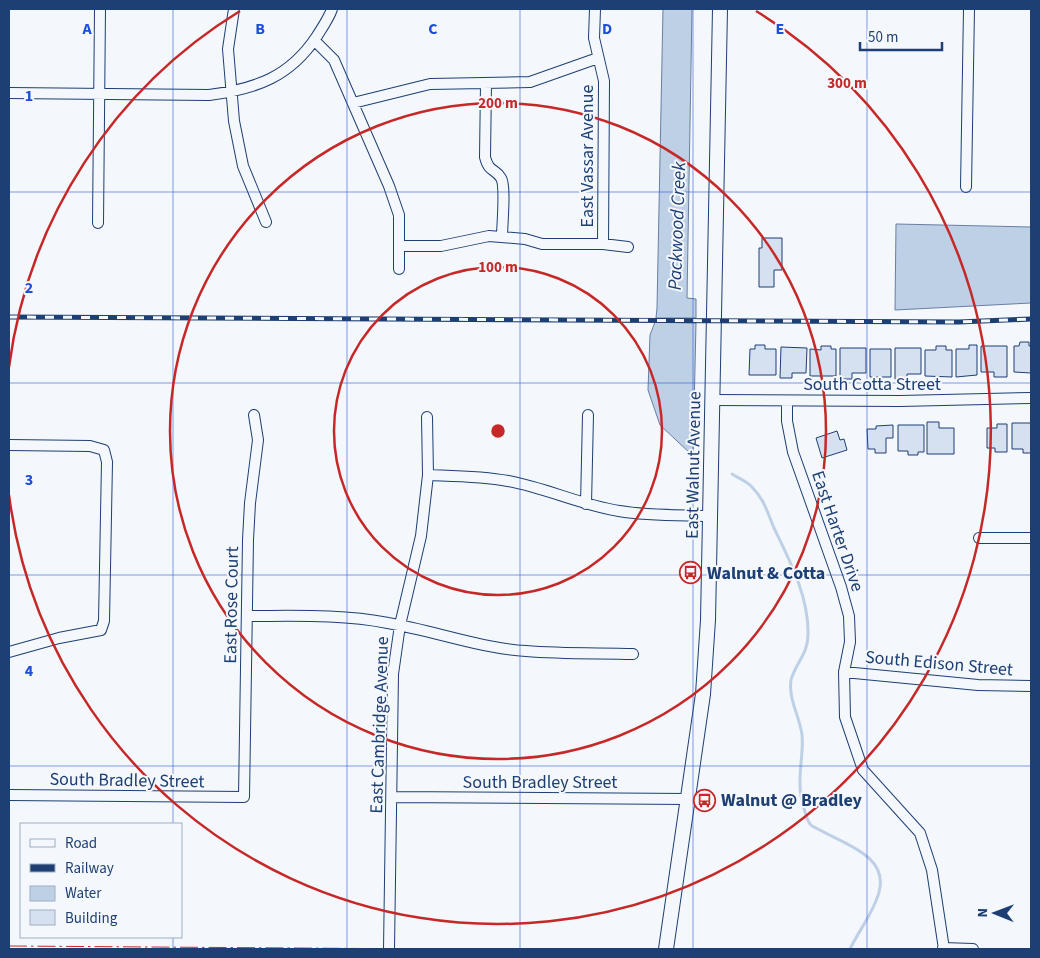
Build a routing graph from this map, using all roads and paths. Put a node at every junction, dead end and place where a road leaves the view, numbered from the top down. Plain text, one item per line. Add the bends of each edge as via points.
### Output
1 (100, 9) edge
2 (234, 9) edge
3 (332, 9) edge
4 (595, 9) edge
5 (720, 9) edge
6 (969, 9) edge
7 (314, 40) junction
8 (598, 58) junction
9 (486, 84) junction
10 (9, 93) edge
11 (230, 93) junction
12 (99, 95) junction
13 (353, 103) junction
14 (966, 187) dead end
15 (266, 222) dead end
16 (98, 223) dead end
17 (502, 237) junction
18 (603, 244) junction
19 (399, 246) junction
20 (628, 247) dead end
21 (399, 269) dead end
22 (1031, 398) edge
23 (713, 400) junction
24 (786, 400) junction
25 (254, 415) dead end
26 (588, 415) dead end
27 (427, 416) dead end
28 (9, 445) edge
29 (428, 475) junction
30 (586, 504) junction
31 (710, 516) junction
32 (979, 538) dead end
33 (1031, 538) edge
34 (248, 616) junction
35 (400, 625) junction
36 (9, 652) edge
37 (633, 654) dead end
38 (844, 672) junction
39 (1031, 686) edge
40 (9, 795) edge
41 (244, 797) joint
42 (392, 797) junction
43 (688, 799) junction
44 (944, 948) edge
45 (389, 949) edge
46 (666, 949) edge
47 (973, 949) edge

1 - 12 street
2 - 11 street via 228,49
3 - 7 street
4 - 8 street, East Vassar Avenue via 594,38
5 - 23 main road, East Walnut Avenue
6 - 14 street
7 - 11 street via 289,69
7 - 13 street via 334,60
8 - 9 street via 530,82
8 - 18 street, East Vassar Avenue via 604,81
9 - 13 street via 430,84
9 - 17 street via 485,157 488,167 501,177 503,185
10 - 12 street
11 - 12 street via 209,96
11 - 15 street via 243,166
12 - 16 street
13 - 19 street via 399,215
17 - 18 street via 542,244
17 - 19 street via 490,236 441,246
18 - 20 street
19 - 21 street
22 - 24 street, South Cotta Street
23 - 24 street, South Cotta Street
23 - 31 main road, East Walnut Avenue
24 - 38 street, East Harter Drive via 793,452 850,623
25 - 34 street, East Rose Court via 258,440 250,502
26 - 30 street
27 - 29 street, East Cambridge Avenue
28 - 36 street via 90,446 104,450 107,462 104,621 101,630
29 - 30 street via 508,481
29 - 35 street, East Cambridge Avenue via 421,536
30 - 31 street via 646,514
31 - 43 main road, East Walnut Avenue via 703,694
32 - 33 street
34 - 35 street via 335,616
34 - 41 street, East Rose Court
35 - 37 street via 518,650
35 - 42 street, East Cambridge Avenue via 393,674
38 - 39 street, South Edison Street via 978,685
38 - 44 street, East Harter Drive via 845,717 863,770 920,833 932,870
40 - 41 street, South Bradley Street
42 - 43 street, South Bradley Street
42 - 45 street, East Cambridge Avenue
43 - 46 main road, East Walnut Avenue
44 - 47 street

